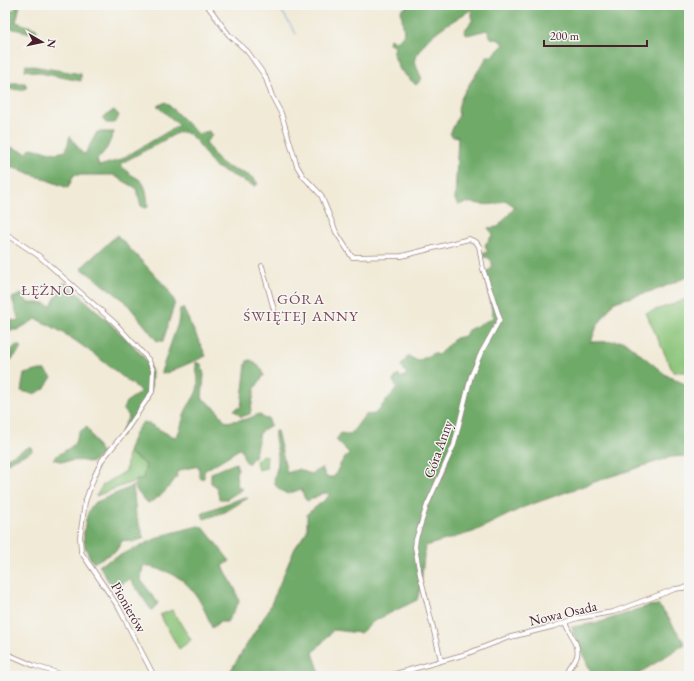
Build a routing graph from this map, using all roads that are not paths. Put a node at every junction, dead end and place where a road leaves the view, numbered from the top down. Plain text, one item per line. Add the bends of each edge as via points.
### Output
1 (207, 5) edge
2 (5, 233) edge
3 (262, 266) dead end
4 (274, 310) dead end
5 (689, 587) edge
6 (566, 622) junction
7 (5, 653) edge
8 (441, 660) junction
9 (67, 676) edge
10 (154, 676) edge
11 (388, 676) edge
12 (567, 676) edge

1 - 8 street, Góra Anny via 265,76 281,113 297,166 321,195 336,232 352,257 402,256 470,239 476,242 480,251 483,269 500,319 471,376 454,445 428,505 415,547
2 - 10 street, Pionierów via 39,256 115,323 144,354 153,370 152,392 102,460 88,491 80,537 81,552 118,608
3 - 4 street
5 - 6 street, Nowa Osada via 676,589 613,612
6 - 8 street, Nowa Osada
6 - 12 street via 578,651
7 - 9 street
8 - 11 street

